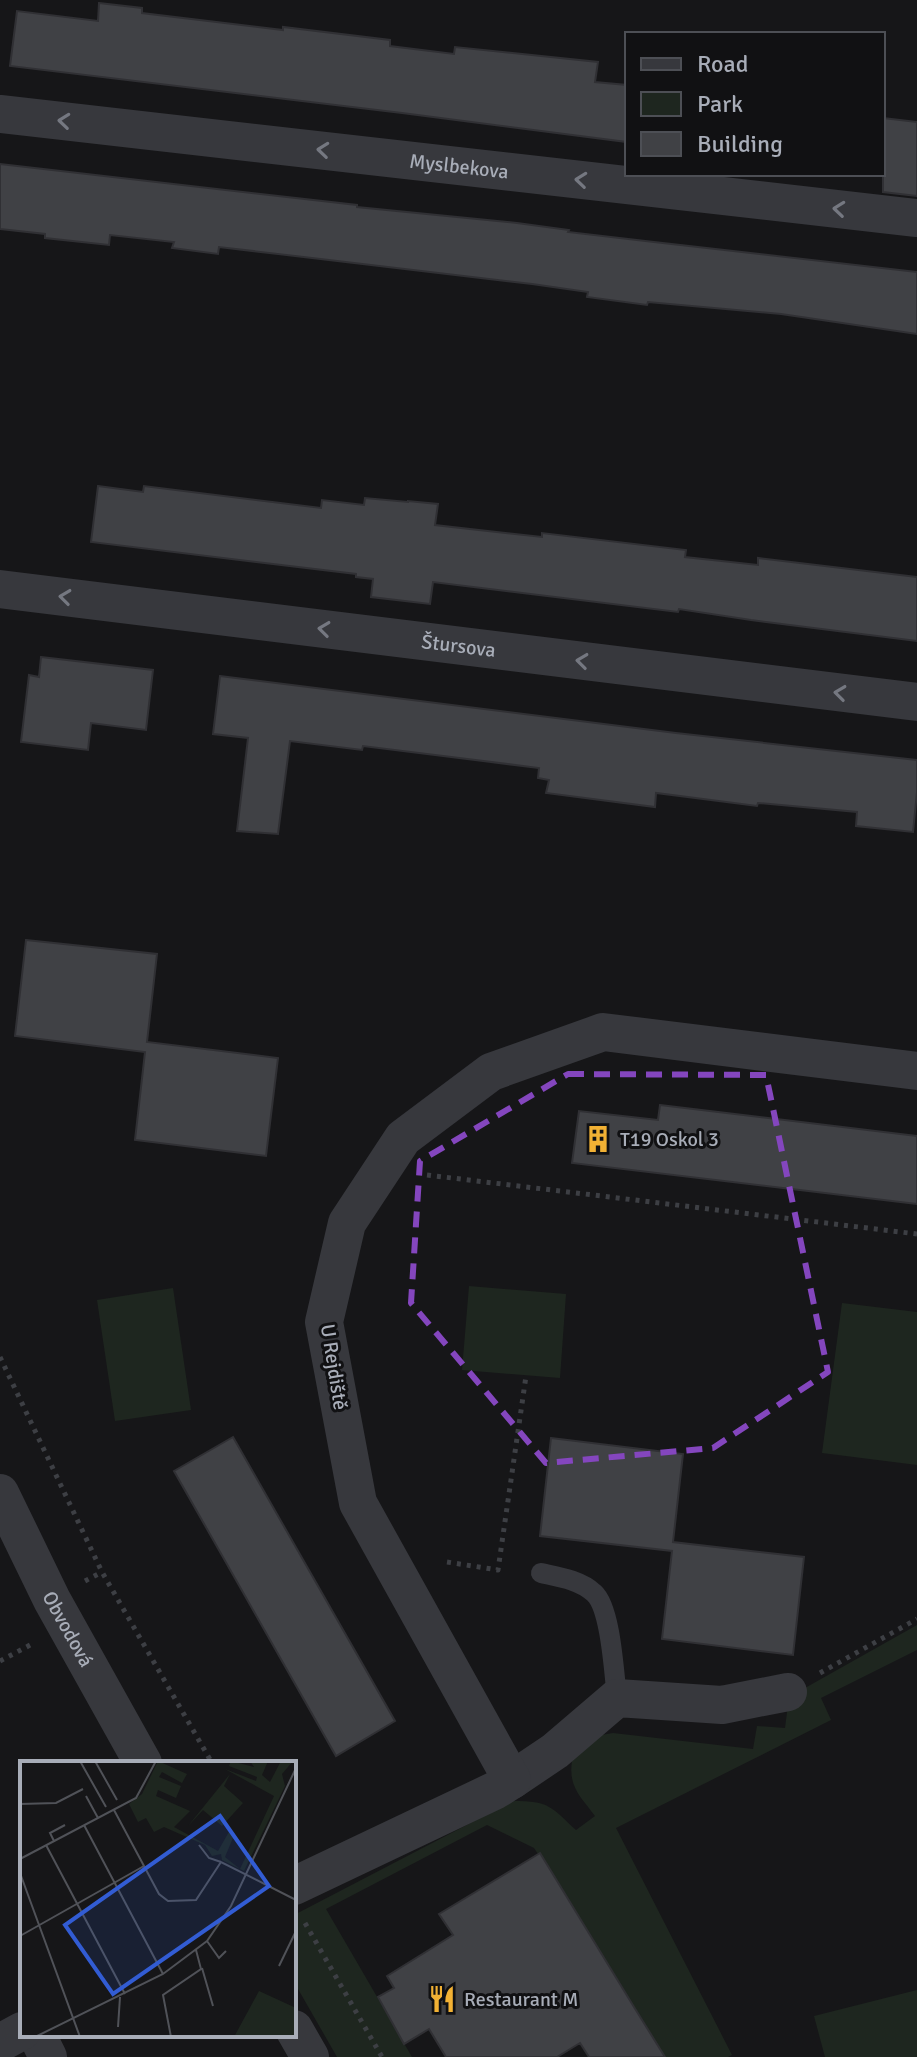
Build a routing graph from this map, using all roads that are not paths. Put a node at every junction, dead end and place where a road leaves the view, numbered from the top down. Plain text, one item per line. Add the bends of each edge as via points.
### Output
1 (0, 114) edge
2 (917, 218) edge
3 (0, 589) edge
4 (917, 702) edge
5 (917, 1071) edge
6 (0, 1493) edge
7 (541, 1573) dead end
8 (788, 1692) road end
9 (617, 1698) junction
10 (142, 1761) edge
11 (512, 1780) junction
12 (298, 1902) edge
13 (20, 2032) edge
14 (296, 2032) edge
15 (38, 2037) edge
16 (0, 2043) edge
17 (48, 2057) edge
18 (310, 2057) edge

2 -> 1 street, Myslbekova
4 -> 3 street, Štursova
5 - 11 street, U Rejdiště via 603,1032 491,1072 403,1138 347,1223 324,1322 358,1503
6 - 10 street, Obvodová via 52,1600
7 - 9 lane via 598,1595 607,1619
8 - 9 street via 722,1705
9 - 11 street
11 - 12 street
13 - 16 street
14 - 18 street
15 - 17 street

